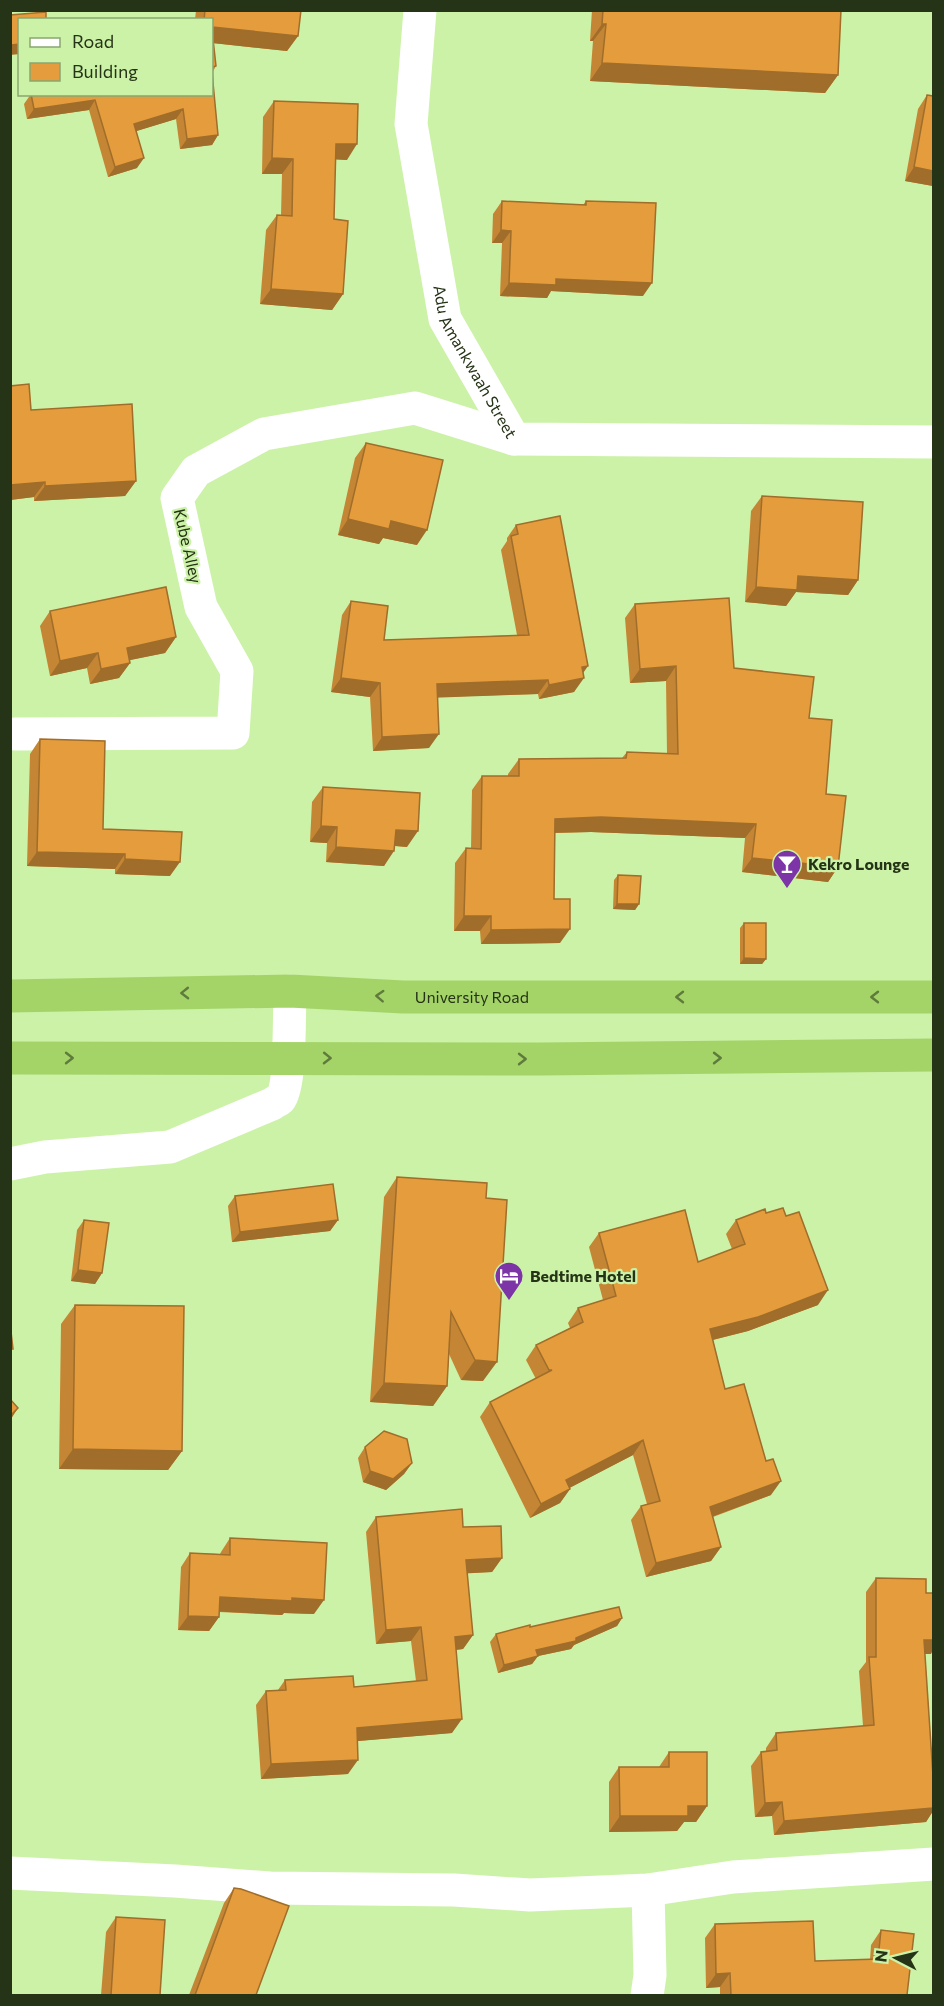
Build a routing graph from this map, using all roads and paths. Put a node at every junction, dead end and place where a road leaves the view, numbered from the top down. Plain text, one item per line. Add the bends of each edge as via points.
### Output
1 (420, 10) edge
2 (514, 439) junction
3 (933, 442) edge
4 (15, 734) dead end
5 (290, 991) junction
6 (10, 996) edge
7 (933, 998) edge
8 (933, 1055) edge
9 (10, 1058) edge
10 (288, 1058) junction
11 (10, 1164) edge
12 (933, 1864) edge
13 (10, 1874) edge
14 (648, 1890) junction
15 (647, 1995) edge

1 - 2 street, Adu Amankwaah Street via 411,124 445,319
2 - 3 street, Adu Amankwaah Street
2 - 4 street, Kube Alley via 415,408 264,434 196,471 177,498 201,607 237,670 233,734
5 -> 6 highway, University Road
7 -> 5 highway, University Road via 403,997
5 - 10 street
10 -> 8 highway
9 -> 10 highway
10 - 11 street via 280,1098 170,1147 45,1157
12 - 14 street via 733,1877
13 - 14 street via 270,1888 530,1895
14 - 15 street

